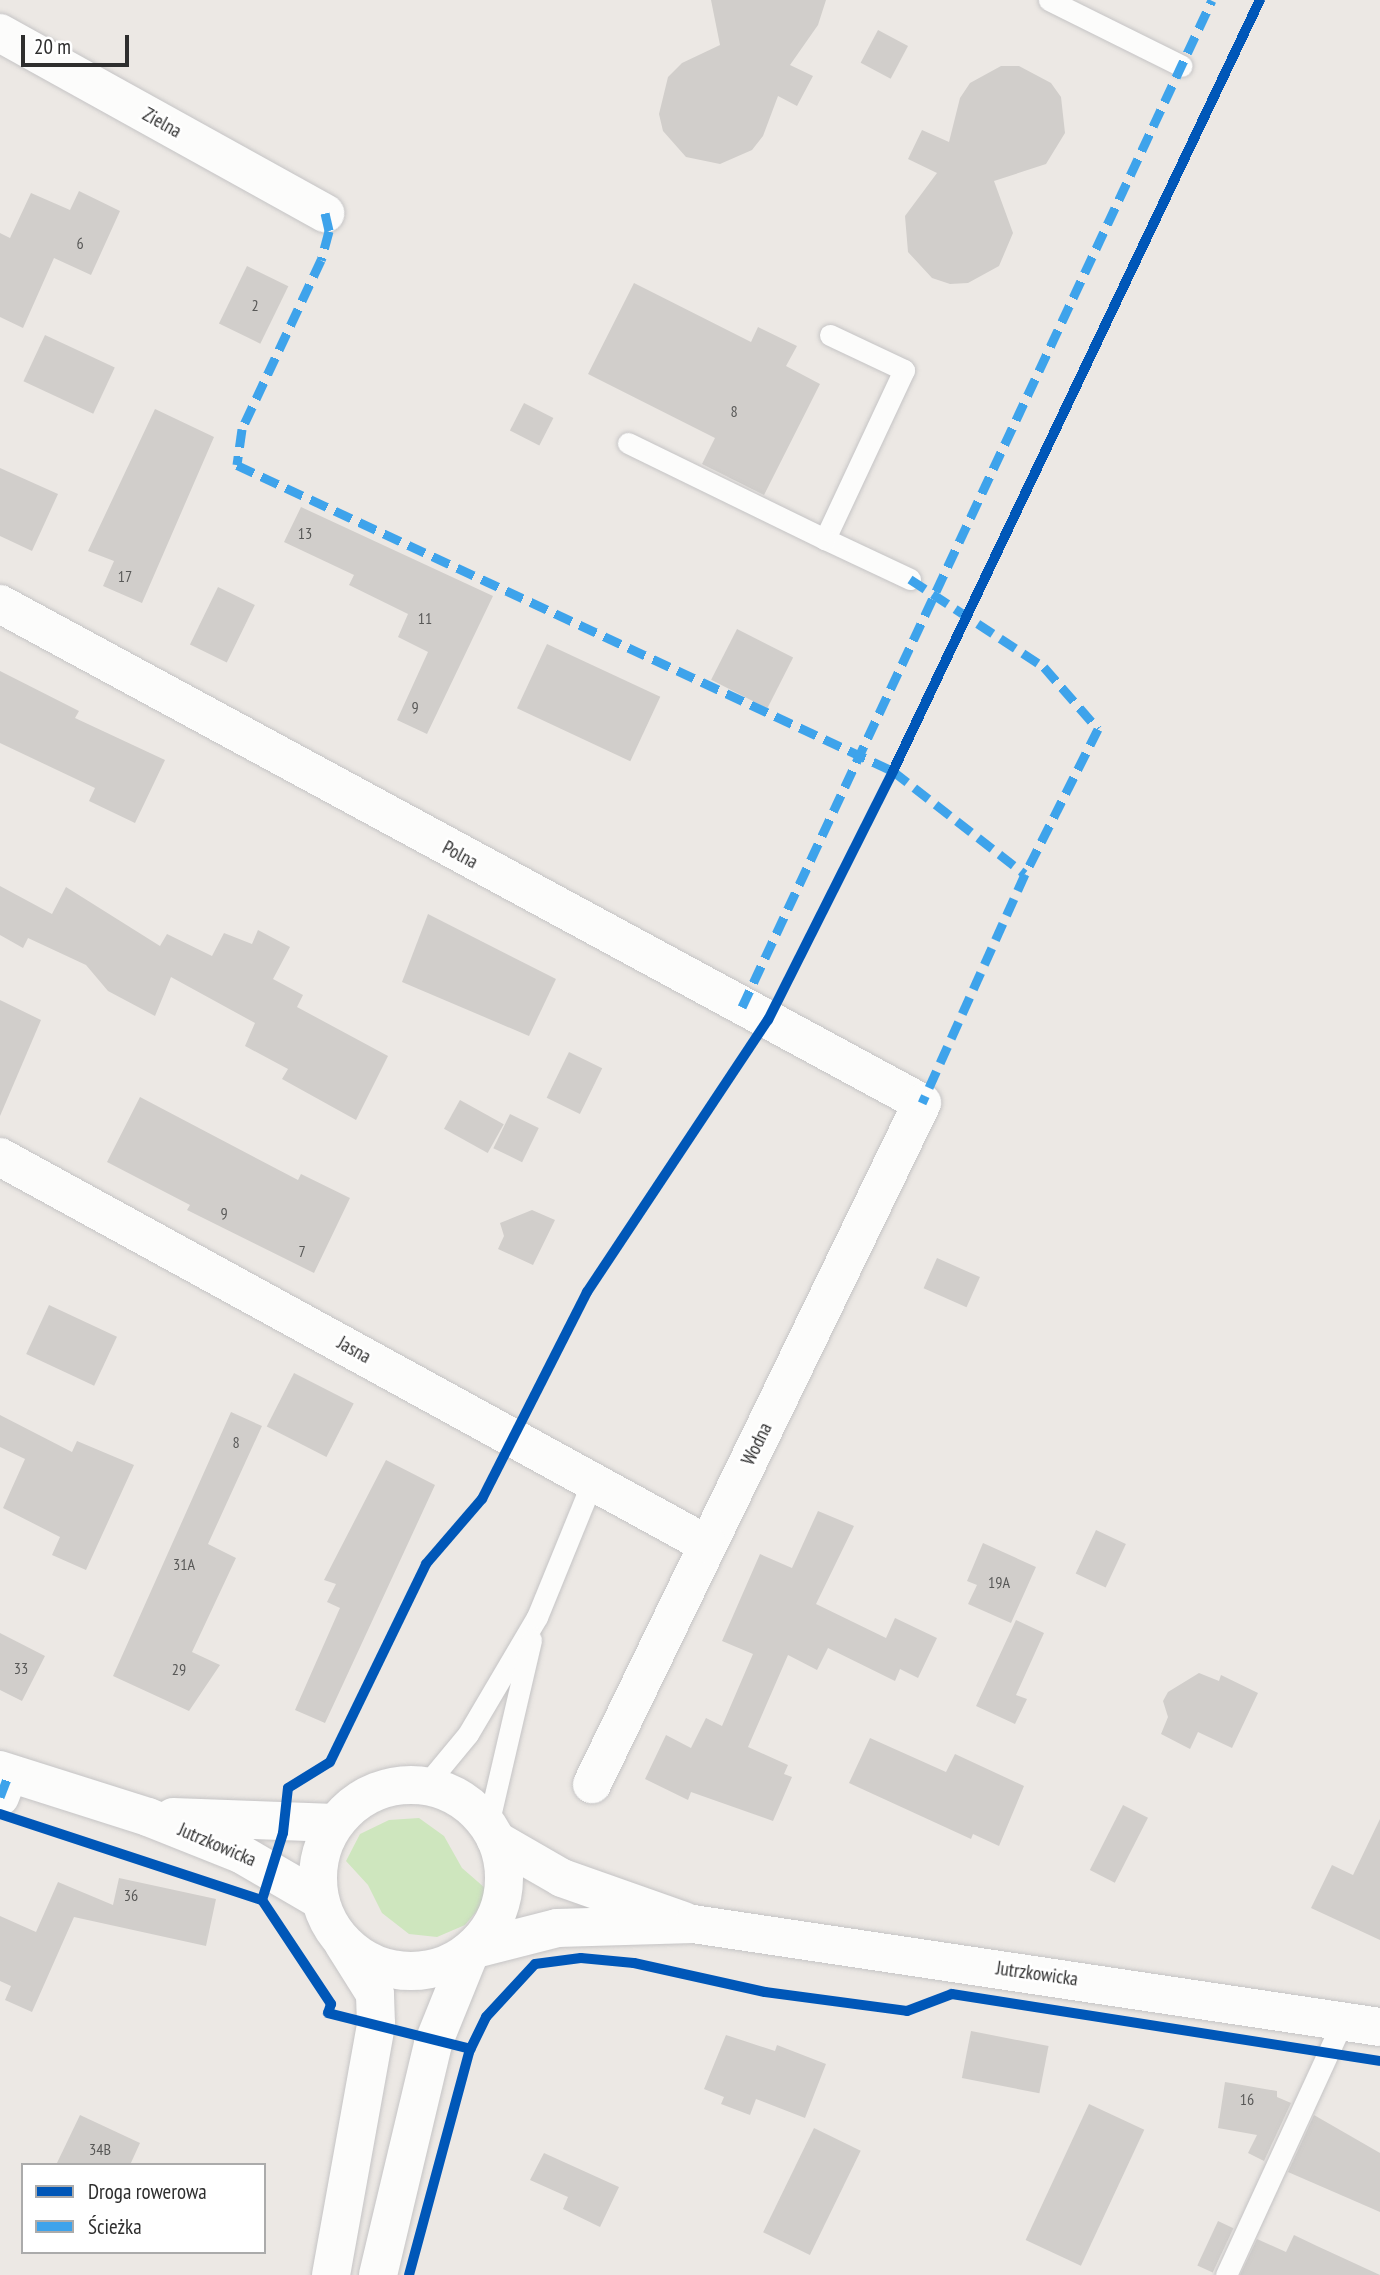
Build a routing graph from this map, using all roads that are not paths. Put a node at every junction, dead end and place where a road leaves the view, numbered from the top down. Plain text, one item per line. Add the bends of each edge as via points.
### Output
1 (1049, 0) edge
2 (0, 33) edge
3 (1182, 66) dead end
4 (325, 213) dead end
5 (830, 335) dead end
6 (628, 443) dead end
7 (825, 539) junction
8 (910, 579) dead end
9 (0, 604) edge
10 (922, 1103) joint
11 (0, 1157) edge
12 (592, 1482) junction
13 (708, 1545) junction
14 (537, 1617) junction
15 (3, 1780) edge
16 (592, 1784) dead end
17 (425, 1786) junction
18 (148, 1817) junction
19 (335, 1824) junction
20 (492, 1833) junction
21 (320, 1900) junction
22 (692, 1924) junction
23 (343, 1943) junction
24 (471, 1950) junction
25 (1362, 2024) edge
26 (331, 2275) edge
27 (378, 2275) edge
28 (1226, 2275) edge

1 - 3 lane
2 - 4 street, Zielna
5 - 7 lane via 904,370
6 - 7 lane
7 - 8 lane
9 - 10 street, Polna
10 - 13 street, Wodna
11 - 12 street, Jasna
12 - 13 street, Jasna
12 - 14 lane
13 - 16 street, Wodna
14 - 17 lane via 468,1734
14 - 20 lane
15 - 18 street, Jutrzkowicka
17 - 19 street via 375,1792
17 - 20 street via 449,1793
18 - 19 street, Jutrzkowicka
18 - 21 street, Jutrzkowicka via 261,1863
19 - 21 street via 323,1847
20 - 22 street, Jutrzkowicka via 562,1878
20 - 24 street via 504,1869 502,1899 491,1927
21 - 23 street
22 - 24 street, Jutrzkowicka via 557,1928
22 - 25 street, Jutrzkowicka
23 - 24 street via 366,1961 401,1971 447,1965
23 - 26 street via 375,1994 376,2031
24 - 27 street via 433,2044
25 - 28 lane

